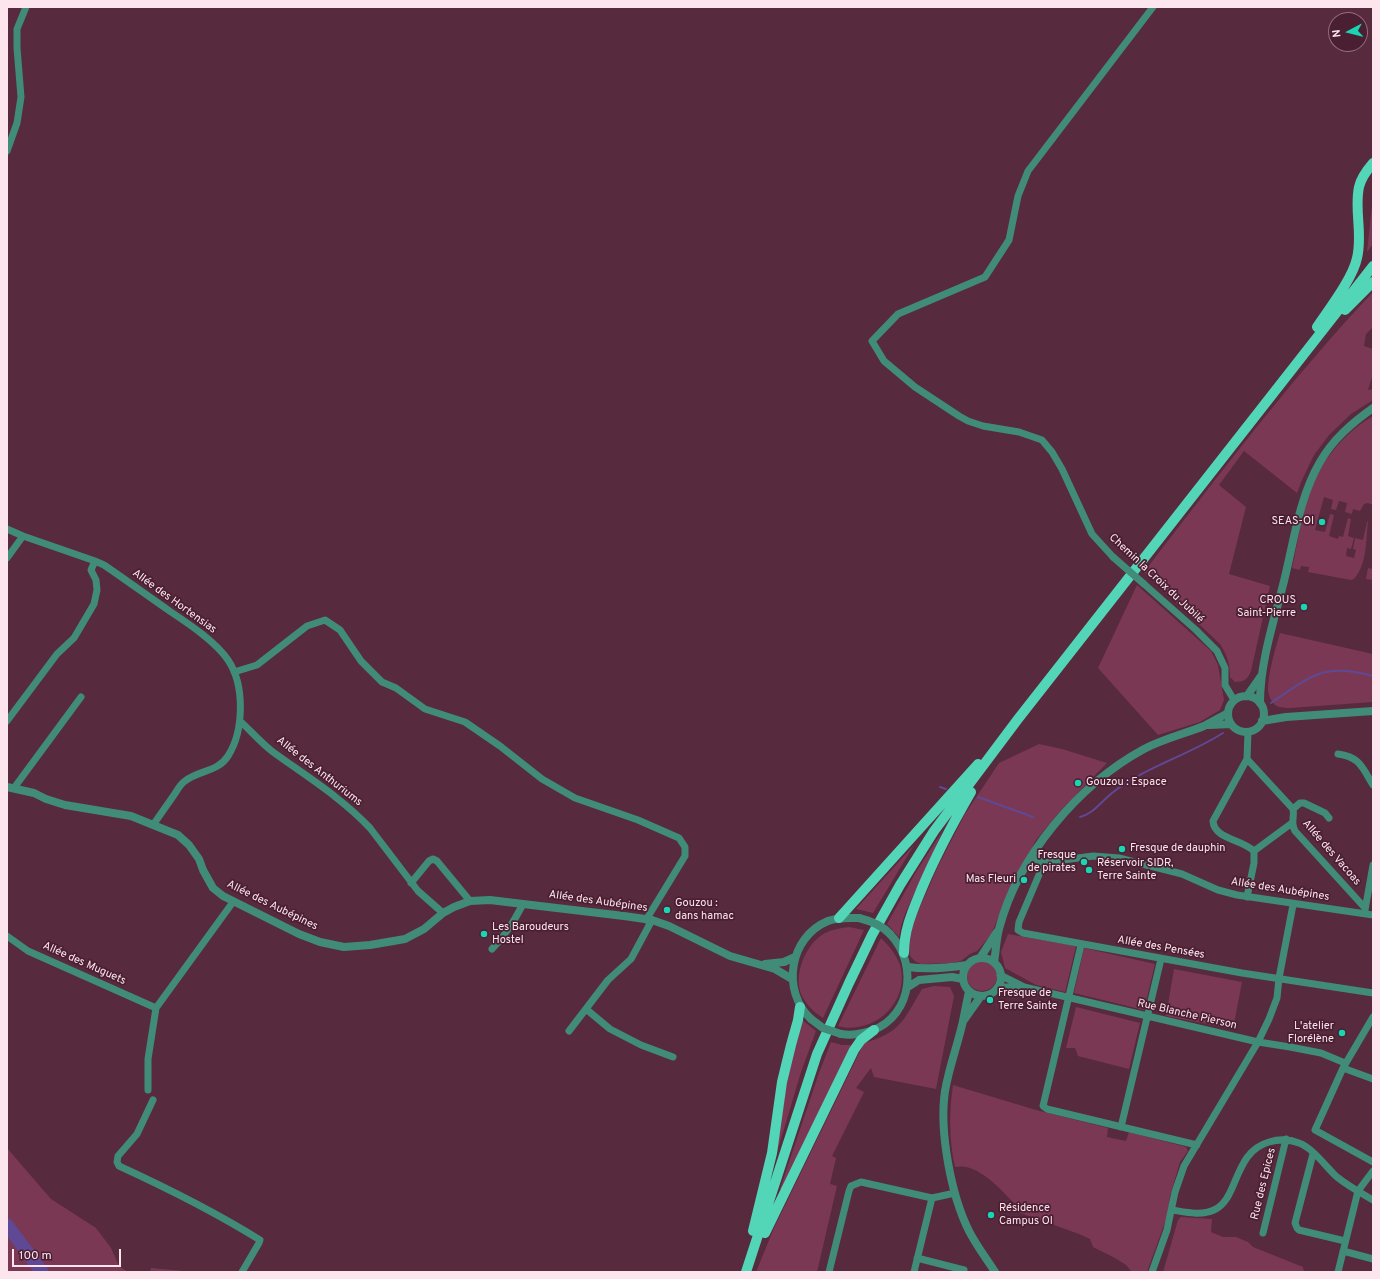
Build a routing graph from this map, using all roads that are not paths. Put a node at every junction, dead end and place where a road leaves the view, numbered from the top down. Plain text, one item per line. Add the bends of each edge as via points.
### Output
1 (26, 7) edge
2 (1153, 7) edge
3 (7, 151) edge
4 (1373, 163) edge
5 (1373, 266) edge
6 (1373, 282) edge
7 (1288, 374) junction
8 (1373, 408) edge
9 (7, 529) edge
10 (24, 536) junction
11 (7, 558) edge
12 (95, 561) junction
13 (234, 672) junction
14 (1261, 675) junction
15 (1247, 696) junction
16 (81, 697) dead end
17 (1234, 700) junction
18 (1262, 706) junction
19 (1373, 711) edge
20 (1228, 713) junction
21 (1286, 717) junction
22 (1018, 719) junction
23 (7, 721) edge
24 (240, 721) junction
25 (1262, 721) junction
26 (1231, 724) junction
27 (1204, 725) junction
28 (1248, 732) junction
29 (1338, 754) dead end
30 (990, 757) junction
31 (1247, 759) junction
32 (1373, 784) edge
33 (10, 788) edge
34 (1293, 809) junction
35 (1329, 818) dead end
36 (1292, 823) junction
37 (153, 825) junction
38 (1254, 851) junction
39 (1031, 857) junction
40 (1044, 863) junction
41 (1373, 865) edge
42 (411, 883) junction
43 (1247, 897) junction
44 (470, 901) junction
45 (234, 902) junction
46 (523, 904) junction
47 (1293, 904) junction
48 (1364, 911) junction
49 (443, 913) junction
50 (1373, 915) edge
51 (839, 918) junction
52 (649, 920) junction
53 (999, 930) junction
54 (7, 936) edge
55 (1081, 944) junction
56 (492, 948) dead end
57 (904, 953) junction
58 (795, 956) junction
59 (980, 958) junction
60 (1161, 959) junction
61 (994, 962) junction
62 (759, 965) junction
63 (967, 965) junction
64 (908, 967) junction
65 (1000, 975) junction
66 (1279, 978) junction
67 (792, 979) junction
68 (963, 979) junction
69 (908, 987) junction
70 (998, 987) junction
71 (1024, 987) junction
72 (969, 991) junction
73 (1373, 993) edge
74 (981, 996) junction
75 (1068, 998) junction
76 (800, 1006) junction
77 (156, 1008) junction
78 (586, 1009) junction
79 (1148, 1016) junction
80 (1373, 1017) edge
81 (963, 1022) junction
82 (874, 1030) junction
83 (569, 1031) dead end
84 (1258, 1042) junction
85 (673, 1057) dead end
86 (1344, 1066) junction
87 (1373, 1079) edge
88 (148, 1090) dead end
89 (154, 1100) dead end
90 (1121, 1127) junction
91 (1286, 1140) junction
92 (1197, 1145) junction
93 (1313, 1154) junction
94 (1373, 1162) edge
95 (1373, 1171) edge
96 (1358, 1191) junction
97 (955, 1193) junction
98 (932, 1198) junction
99 (1373, 1200) edge
100 (1172, 1210) junction
101 (1263, 1233) dead end
102 (1345, 1240) junction
103 (1343, 1251) junction
104 (917, 1258) junction
105 (1373, 1259) edge
106 (964, 1270) dead end
107 (242, 1272) edge
108 (745, 1272) edge
109 (750, 1272) edge
110 (828, 1272) edge
111 (914, 1272) edge
112 (995, 1272) edge
113 (1152, 1272) edge
114 (1338, 1272) edge

1 - 3 street via 17,29 21,97 17,122
2 - 17 street, Chemin la Croix du Jubilé, bridge via 1028,171 1018,196 1009,240 985,277 898,314 872,341 884,361 915,387 959,416 983,426 1019,432 1042,440 1062,469 1092,534 1112,557 1217,651 1225,668 1225,685
4 - 7 main road via 1359,186 1360,246 1357,260
5 - 7 main road
6 - 7 main road
7 - 22 main road
8 - 14 street via 1336,439 1320,461 1309,483
9 - 10 street, Allée des Hortensias
10 - 11 street
10 - 12 street, Allée des Hortensias
12 - 13 street, Allée des Hortensias via 194,628 218,648
12 - 23 street via 91,570 97,590 94,604 74,638 57,654
13 - 24 street, Allée des Hortensias via 240,696
13 - 52 street via 257,665 307,626 325,620 340,630 361,661 382,682 396,688 425,709 465,722 542,779 575,798 638,820 679,838 685,847 685,856
14 - 15 street
14 - 18 street
15 - 17 street
15 - 18 street via 1254,698
16 - 33 street
17 - 20 street
18 - 21 street via 1270,713
18 - 25 street
19 - 21 street
20 - 26 street
20 - 27 street
21 - 25 street
22 - 30 main road
22 - 51 main road
24 - 37 street, Allée des Hortensias via 237,738 228,756 214,769 203,771 184,782
24 - 42 street, Allée des Anthuriums via 272,751 334,796 362,820
25 - 28 street via 1257,728
26 - 27 street
26 - 28 street
27 - 39 street via 1157,743 1108,772 1060,817
28 - 31 street
29 - 32 street via 1349,756 1358,762
30 - 57 main road via 933,863 907,924
30 - 108 main road via 934,831 900,885 849,982 817,1054
31 - 34 street
31 - 38 street via 1213,821 1213,826 1219,833
33 - 37 street, Allée des Aubépines via 34,793 65,805 132,816
34 - 35 street via 1304,803 1325,813
34 - 36 street, Allée des Vacoas
36 - 38 street
36 - 48 street, Allée des Vacoas via 1295,831
37 - 45 street, Allée des Aubépines via 178,836 189,845 199,858 213,888
38 - 43 street
39 - 40 street
39 - 53 street via 1012,895
40 - 43 street, Allée des Aubépines via 1093,856 1119,858 1182,874 1218,890
40 - 55 street, Allée des Pensées via 1018,930
41 - 48 street
42 - 44 street via 428,861 433,859
42 - 49 street, Allée des Anthuriums
43 - 47 street, Allée des Aubépines
44 - 46 street, Allée des Aubépines via 490,900
44 - 49 street, Allée des Aubépines
45 - 49 street, Allée des Aubépines via 299,934 344,947 370,946 405,939 424,929
45 - 77 street
46 - 52 street, Allée des Aubépines
46 - 56 street via 512,926
47 - 48 street, Allée des Aubépines
47 - 66 street
48 - 50 street, Allée des Aubépines
51 - 57 street, bridge via 859,918 882,927 896,939
51 - 58 street via 817,928 807,936
52 - 62 street, Allée des Aubépines via 669,926 730,956
52 - 78 street via 631,959 608,980
53 - 59 street
53 - 61 street
54 - 77 street, Allée des Muguets via 28,952
55 - 60 street, Allée des Pensées
55 - 75 street
57 - 64 street
58 - 62 street, Allée des Aubépines via 784,962
58 - 67 street
59 - 61 street
59 - 63 street
60 - 66 street, Allée des Pensées
60 - 79 street
61 - 65 street
62 - 67 street, Allée des Aubépines via 775,969
63 - 64 street via 922,969
63 - 68 street
64 - 69 street
65 - 70 street
65 - 71 street, Rue Blanche Pierson
66 - 73 street, Allée des Pensées
66 - 84 street via 1277,998
67 - 76 street via 794,994
68 - 69 street via 925,979
68 - 72 street
69 - 82 street via 892,1017
70 - 71 street, Rue Blanche Pierson
70 - 74 street via 994,992
71 - 75 street, Rue Blanche Pierson
72 - 74 street
72 - 81 street
74 - 81 street
75 - 79 street, Rue Blanche Pierson
75 - 90 street via 1043,1106
76 - 82 street, bridge via 810,1019 823,1028 841,1034 854,1035
76 - 108 main road via 782,1082 772,1153
77 - 88 street via 148,1059
78 - 83 street
78 - 85 street via 610,1029 641,1045
79 - 84 street, Rue Blanche Pierson
79 - 90 street
80 - 86 street
81 - 97 street via 945,1093 944,1128
82 - 109 main road via 861,1040 854,1050 768,1225
84 - 86 street, Rue Blanche Pierson via 1321,1053
84 - 92 street
86 - 87 street, Rue Blanche Pierson
86 - 94 street via 1316,1130
89 - 107 street via 137,1134 118,1156 119,1166 160,1185 260,1240
90 - 92 street
91 - 93 street via 1300,1143
91 - 100 street via 1274,1140 1254,1149 1243,1164 1225,1200 1215,1210 1201,1213
91 - 101 street, Rue des Epices
92 - 100 street via 1180,1176
93 - 96 street via 1338,1178
93 - 102 street via 1296,1228
95 - 96 street
96 - 99 street
96 - 102 street
97 - 98 street
97 - 112 street via 969,1230
98 - 104 street
98 - 110 street via 860,1182 851,1186
100 - 113 street via 1168,1230
102 - 103 street
103 - 105 street
103 - 114 street
104 - 106 street
104 - 111 street

